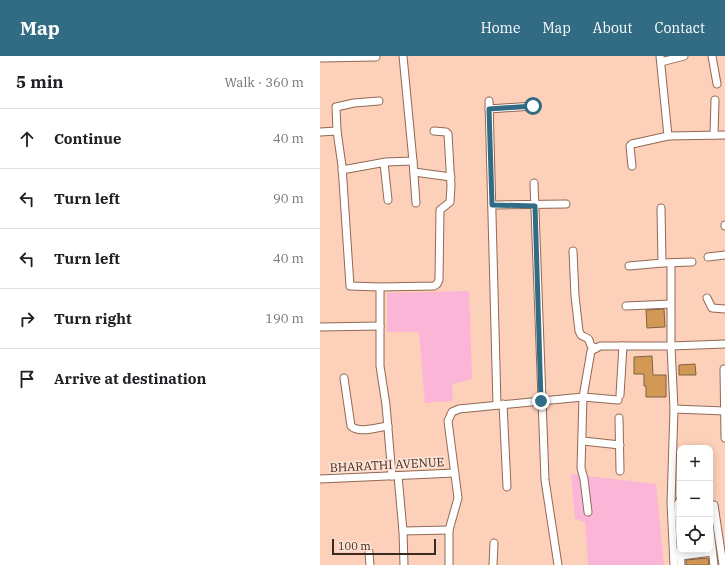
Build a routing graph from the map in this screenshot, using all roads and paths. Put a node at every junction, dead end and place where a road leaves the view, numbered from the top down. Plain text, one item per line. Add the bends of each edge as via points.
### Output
1 (403, 56) edge
2 (684, 56) edge
3 (712, 56) edge
4 (376, 57) dead end
5 (320, 58) edge
6 (660, 59) edge
7 (717, 84) dead end
8 (716, 100) dead end
9 (379, 101) dead end
10 (489, 101) dead end
11 (533, 106) dead end
12 (489, 109) junction
13 (336, 131) junction
14 (434, 131) dead end
15 (320, 132) edge
16 (714, 135) junction
17 (725, 135) edge
18 (668, 136) junction
19 (413, 161) junction
20 (384, 163) junction
21 (632, 166) dead end
22 (342, 170) junction
23 (414, 172) junction
24 (451, 177) junction
25 (534, 183) dead end
26 (388, 200) dead end
27 (416, 202) dead end
28 (566, 204) dead end
29 (492, 205) junction
30 (535, 206) junction
31 (661, 208) dead end
32 (573, 251) dead end
33 (725, 255) edge
34 (708, 257) dead end
35 (692, 262) dead end
36 (671, 263) junction
37 (662, 264) junction
38 (629, 266) dead end
39 (380, 287) junction
40 (707, 298) dead end
41 (671, 304) junction
42 (626, 306) dead end
43 (725, 309) edge
44 (380, 326) junction
45 (320, 327) edge
46 (725, 344) edge
47 (623, 346) junction
48 (671, 346) junction
49 (596, 348) junction
50 (724, 369) edge
51 (344, 378) dead end
52 (582, 397) junction
53 (541, 401) junction
54 (500, 405) junction
55 (674, 409) junction
56 (725, 411) edge
57 (619, 418) dead end
58 (388, 426) junction
59 (725, 438) edge
60 (583, 441) junction
61 (620, 444) junction
62 (620, 471) dead end
63 (455, 473) junction
64 (395, 476) junction
65 (320, 479) edge
66 (507, 487) dead end
67 (714, 505) dead end
68 (588, 512) dead end
69 (677, 525) edge
70 (449, 530) junction
71 (403, 531) junction
72 (494, 543) dead end
73 (369, 552) dead end
74 (681, 553) edge
75 (712, 553) edge
76 (370, 565) edge
77 (404, 565) edge
78 (448, 565) edge
79 (494, 565) edge
80 (558, 565) edge
81 (674, 565) edge
82 (681, 565) edge
83 (714, 565) edge
84 (723, 565) edge

1 - 19 street
2 - 6 street
3 - 7 street
4 - 5 street
6 - 18 street
8 - 16 street
9 - 13 street via 336,107
10 - 12 street
11 - 12 street
12 - 29 street
13 - 15 street
13 - 22 street
14 - 24 street via 448,134
16 - 17 street
16 - 18 street
18 - 21 street via 632,144
19 - 20 street
19 - 23 street
20 - 22 street
20 - 26 street
22 - 39 street via 350,286
23 - 24 street
23 - 27 street
24 - 39 street via 450,202 440,210 437,284
25 - 30 street
28 - 30 street
29 - 30 street
29 - 54 street
30 - 53 street
31 - 37 street
32 - 49 street via 579,331 587,338 591,347
33 - 34 street
35 - 36 street
36 - 37 street
36 - 41 street
37 - 38 street
39 - 44 street
40 - 43 street via 712,308
41 - 42 street
41 - 48 street
44 - 45 street
44 - 58 street via 380,366
46 - 48 street
47 - 48 street
47 - 49 street
47 - 52 street via 619,398
48 - 55 street
49 - 52 street via 591,351
50 - 56 street
51 - 58 street via 351,426 360,430
52 - 53 street
52 - 60 street
53 - 54 street
53 - 80 street via 545,480
54 - 63 street via 459,408 452,412 448,421
54 - 66 street
55 - 56 street
55 - 69 street via 671,503
56 - 59 street
57 - 61 street
58 - 64 street
60 - 61 street
60 - 68 street via 581,468
61 - 62 street
63 - 64 street, BHARATHI AVENUE
63 - 70 street via 458,498
64 - 65 street, BHARATHI AVENUE
64 - 71 street
67 - 84 street
69 - 81 street
70 - 71 street
70 - 78 street
71 - 77 street
72 - 79 street
73 - 76 street
74 - 82 street
75 - 83 street

